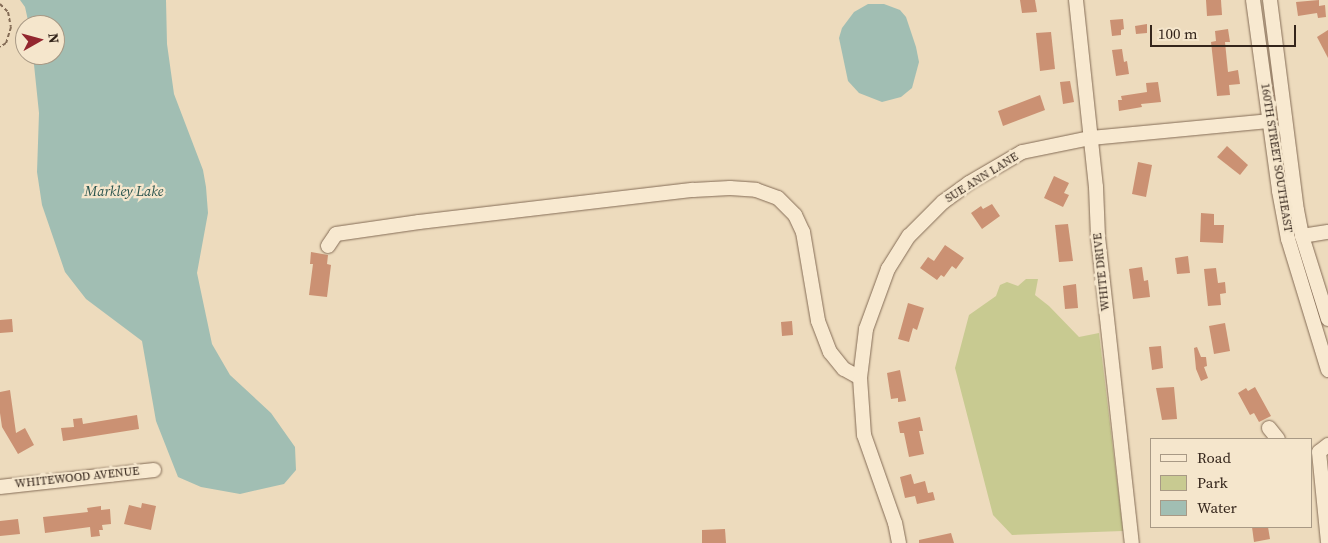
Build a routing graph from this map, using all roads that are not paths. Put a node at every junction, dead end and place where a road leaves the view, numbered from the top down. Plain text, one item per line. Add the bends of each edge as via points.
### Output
1 (1076, 0) edge
2 (1253, 0) edge
3 (1270, 0) edge
4 (1270, 122) junction
5 (1090, 138) junction
6 (1328, 232) edge
7 (1302, 236) junction
8 (328, 246) dead end
9 (1328, 319) edge
10 (1328, 370) edge
11 (860, 378) junction
12 (1268, 428) dead end
13 (1277, 438) edge
14 (1320, 450) edge
15 (154, 470) dead end
16 (0, 487) edge
17 (1328, 542) edge
18 (899, 543) edge
19 (1132, 543) edge

1 - 5 street, WHITE DRIVE
2 - 4 street, 160TH STREET SOUTHEAST
3 - 7 street, 160TH STREET SOUTHEAST
4 - 5 street, SUE ANN LANE
4 - 10 street, 160TH STREET SOUTHEAST via 1278,191 1288,239
5 - 11 street, SUE ANN LANE via 1022,152 969,183 909,236 888,269 866,329
5 - 19 street, WHITE DRIVE
6 - 7 street
7 - 9 street, 160TH STREET SOUTHEAST
8 - 11 street via 336,234 418,222 694,190 756,190 778,198 795,215 803,232 818,321 830,352 844,369
11 - 18 street, SUE ANN LANE via 864,435
12 - 13 street
14 - 17 street
15 - 16 street, WHITEWOOD AVENUE

